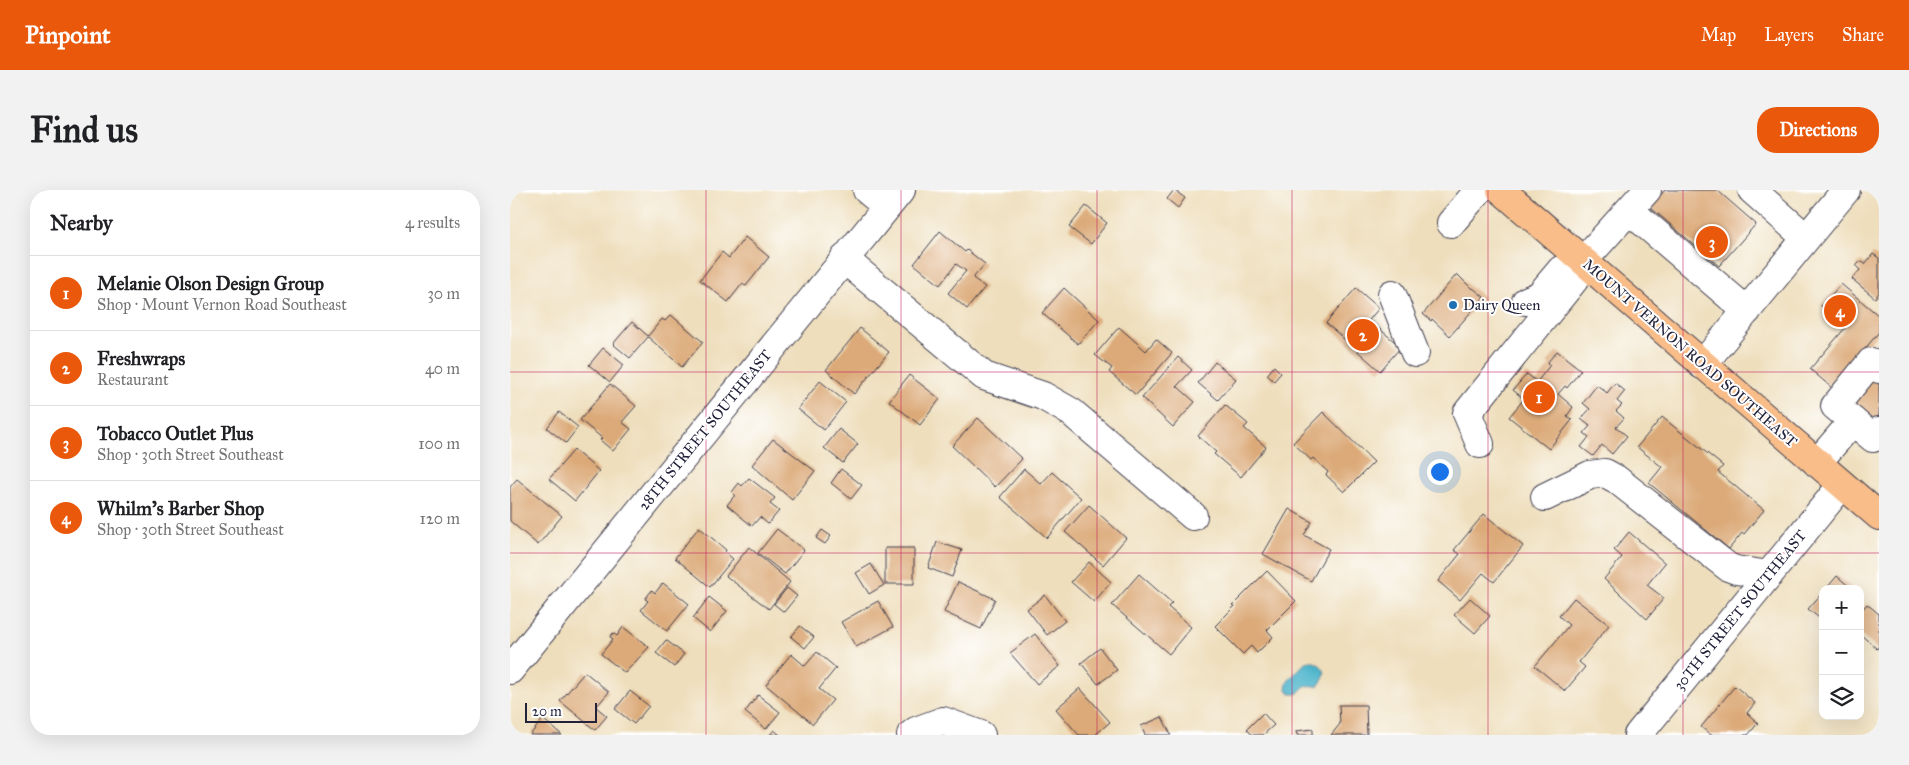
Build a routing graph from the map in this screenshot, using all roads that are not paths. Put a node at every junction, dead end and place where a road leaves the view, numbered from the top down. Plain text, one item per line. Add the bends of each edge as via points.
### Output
1 (1479, 190) edge
2 (1501, 190) edge
3 (1752, 190) edge
4 (1846, 190) edge
5 (885, 196) edge
6 (1638, 200) edge
7 (1451, 223) dead end
8 (1806, 238) junction
9 (844, 259) junction
10 (1581, 260) junction
11 (1392, 294) dead end
12 (1526, 301) dead end
13 (1747, 311) junction
14 (1415, 353) dead end
15 (1702, 365) junction
16 (1879, 368) edge
17 (1853, 421) junction
18 (1879, 431) edge
19 (1480, 444) dead end
20 (1817, 463) junction
21 (1842, 485) junction
22 (1545, 497) dead end
23 (1193, 516) dead end
24 (1879, 516) edge
25 (1769, 575) junction
26 (510, 670) edge
27 (911, 735) edge
28 (981, 735) edge
29 (1638, 735) edge

1 - 7 street
2 - 10 main road, MOUNT VERNON ROAD SOUTHEAST
3 - 8 street
4 - 8 street
5 - 9 street, 28TH STREET SOUTHEAST
6 - 10 street
6 - 13 street
8 - 13 street
9 - 23 street via 984,376 1043,396 1071,412
9 - 26 street, 28TH STREET SOUTHEAST
10 - 12 street via 1540,295
10 - 15 main road, MOUNT VERNON ROAD SOUTHEAST
10 - 19 street via 1467,413
11 - 14 street
13 - 15 street
15 - 20 main road, MOUNT VERNON ROAD SOUTHEAST
16 - 17 street via 1871,362 1834,406
17 - 18 street via 1873,438
17 - 20 street
20 - 21 main road, MOUNT VERNON ROAD SOUTHEAST
21 - 24 main road, MOUNT VERNON ROAD SOUTHEAST
21 - 25 street, 30TH STREET SOUTHEAST
22 - 25 street via 1590,475 1605,473 1728,567
25 - 29 street, 30TH STREET SOUTHEAST
27 - 28 street via 942,721

